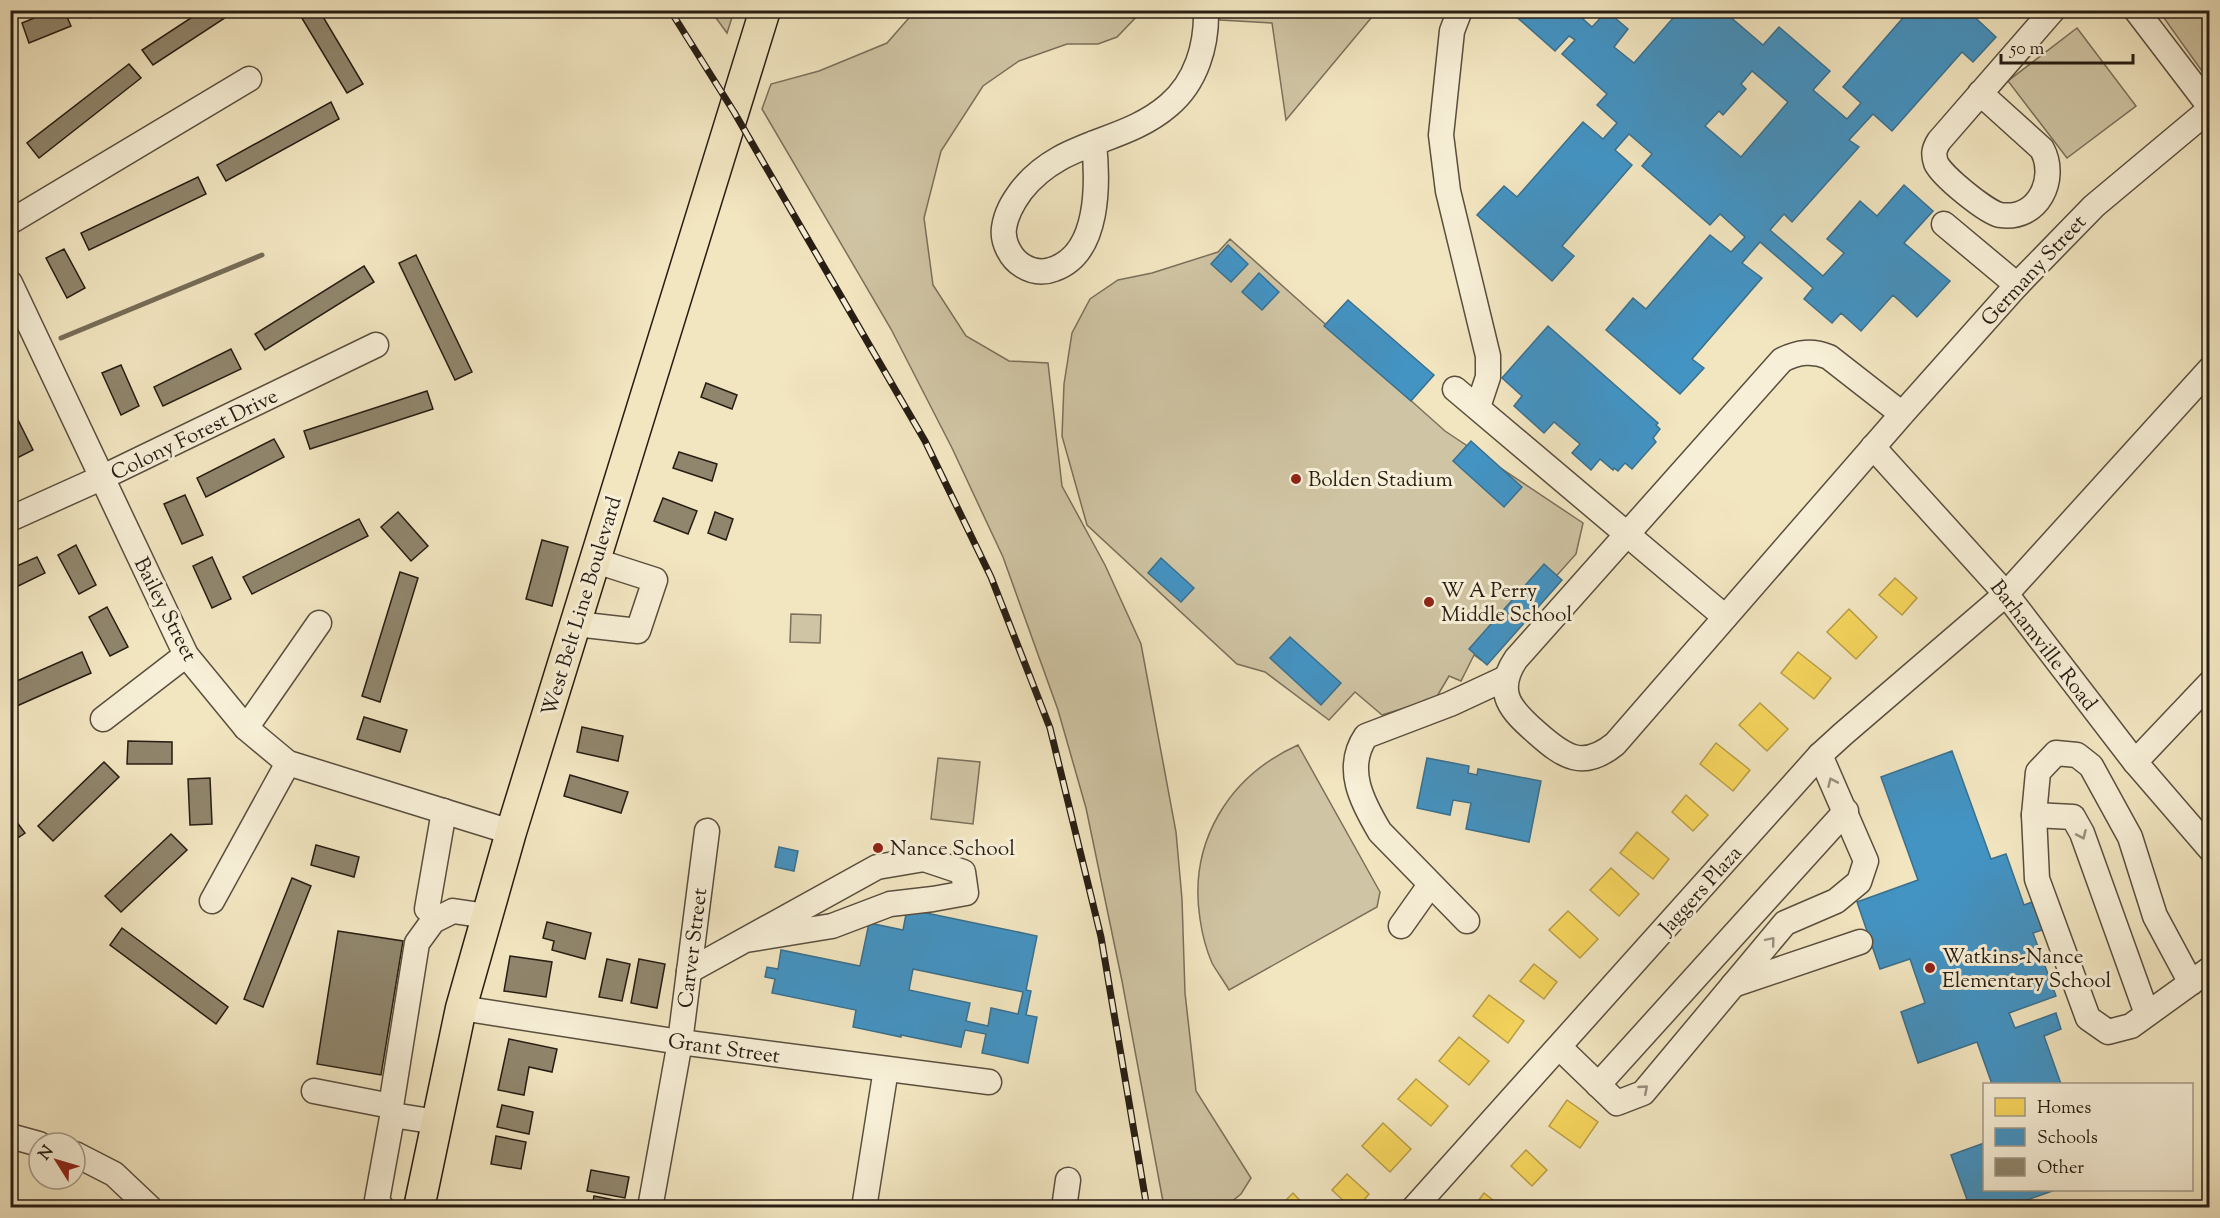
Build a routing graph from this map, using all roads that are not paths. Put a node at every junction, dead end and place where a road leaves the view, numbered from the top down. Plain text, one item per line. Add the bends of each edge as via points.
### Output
1 (765, 10) edge
2 (1206, 10) edge
3 (1460, 10) edge
4 (2053, 10) edge
5 (2136, 10) edge
6 (249, 79) dead end
7 (1980, 93) junction
8 (2210, 108) edge
9 (1094, 143) junction
10 (10, 222) edge
11 (1944, 224) dead end
12 (10, 283) edge
13 (2017, 285) junction
14 (376, 345) dead end
15 (2210, 369) edge
16 (1455, 389) dead end
17 (1478, 407) junction
18 (1902, 414) junction
19 (1873, 447) junction
20 (101, 478) junction
21 (10, 519) edge
22 (1628, 533) junction
23 (596, 561) junction
24 (2006, 594) junction
25 (1725, 617) junction
26 (319, 623) dead end
27 (576, 624) junction
28 (186, 655) junction
29 (1506, 678) junction
30 (2210, 683) edge
31 (103, 719) dead end
32 (246, 728) junction
33 (1820, 755) junction
34 (2135, 762) junction
35 (288, 763) junction
36 (444, 811) junction
37 (1846, 811) junction
38 (2034, 815) junction
39 (706, 831) dead end
40 (511, 832) junction
41 (2210, 849) edge
42 (1430, 885) junction
43 (212, 901) dead end
44 (427, 909) dead end
45 (487, 916) junction
46 (1467, 921) dead end
47 (1401, 926) dead end
48 (746, 940) junction
49 (1860, 942) dead end
50 (689, 971) junction
51 (2200, 976) edge
52 (1733, 985) junction
53 (461, 1008) junction
54 (2147, 1014) junction
55 (680, 1042) junction
56 (1559, 1047) junction
57 (886, 1069) junction
58 (989, 1083) dead end
59 (1598, 1085) junction
60 (314, 1091) dead end
61 (392, 1109) junction
62 (437, 1122) junction
63 (10, 1136) edge
64 (27, 1141) edge
65 (87, 1160) edge
66 (1068, 1180) dead end
67 (150, 1208) edge
68 (382, 1208) edge
69 (419, 1208) edge
70 (650, 1208) edge
71 (864, 1208) edge
72 (1064, 1208) edge
73 (1414, 1208) edge

1 - 23 main road, West Belt Line Boulevard
2 - 9 street via 1201,54 1188,86 1143,123
3 - 17 street via 1452,31 1442,135 1448,191 1488,356 1488,377
4 - 7 street
5 - 8 street
6 - 10 street
7 - 7 street via 1939,141 1934,150 1937,164 1987,210 2000,215 2027,210 2047,186 2048,160 2042,149
8 - 13 street, Germany Street via 2094,206
9 - 9 street via 1050,163 1014,200 1003,232 1009,251 1022,266 1046,272 1057,268 1084,243 1096,184
11 - 13 street
12 - 20 street, Bailey Street
13 - 18 street, Germany Street
14 - 20 street, Colony Forest Drive
15 - 24 street
16 - 17 street
17 - 22 street
18 - 19 street, Germany Street
18 - 22 street via 1829,357 1816,352 1792,355 1770,372
19 - 24 street, Barhamville Road
19 - 25 street, Germany Street
20 - 21 street, Colony Forest Drive
20 - 28 street, Bailey Street
22 - 25 street
22 - 29 street via 1516,659
23 - 27 main road, West Belt Line Boulevard
23 - 27 street via 655,580 638,631
24 - 33 street, Jaggers Plaza
24 - 34 street, Barhamville Road
25 - 29 street, Germany Street via 1615,744 1595,756 1568,757 1514,713
26 - 32 street
27 - 40 main road, West Belt Line Boulevard
28 - 31 street
28 - 32 street, Bailey Street
29 - 42 street via 1366,736 1356,755 1356,780 1370,816
30 - 34 street
32 - 35 street, Bailey Street
37 -> 33 street
33 - 56 street, Jaggers Plaza
34 - 41 street, Barhamville Road
35 - 36 street, Bailey Street
35 - 43 street
36 - 40 street, Bailey Street
36 - 44 street
52 -> 37 street via 1785,923 1836,901 1859,882 1866,861
37 - 59 street
38 - 51 street via 2038,772 2056,753 2077,754 2091,766 2130,837 2155,916
38 -> 54 street via 2073,817
38 - 54 street via 2037,879 2088,1018 2108,1032 2131,1026
39 - 50 street, Carver Street
40 - 45 main road, West Belt Line Boulevard
42 - 46 street
42 - 47 street
45 - 53 main road, West Belt Line Boulevard
45 - 61 street via 453,911 433,921 417,943
48 - 48 street via 877,867 924,859 963,872 966,893 890,904 832,926
48 - 50 street
49 - 52 street
50 - 55 street, Carver Street
51 - 54 street
59 -> 52 street via 1617,1103 1643,1093
53 - 55 street, Grant Street
53 - 62 main road, West Belt Line Boulevard
55 - 57 street, Grant Street
55 - 70 street, Carver Street
56 - 59 street
56 - 73 street, Jaggers Plaza
57 - 58 street, Grant Street
57 - 71 street
60 - 61 street
61 - 62 street via 399,1116
61 - 68 street via 377,1200
62 - 69 main road, West Belt Line Boulevard
63 - 64 street
65 - 67 street via 114,1173
66 - 72 street

